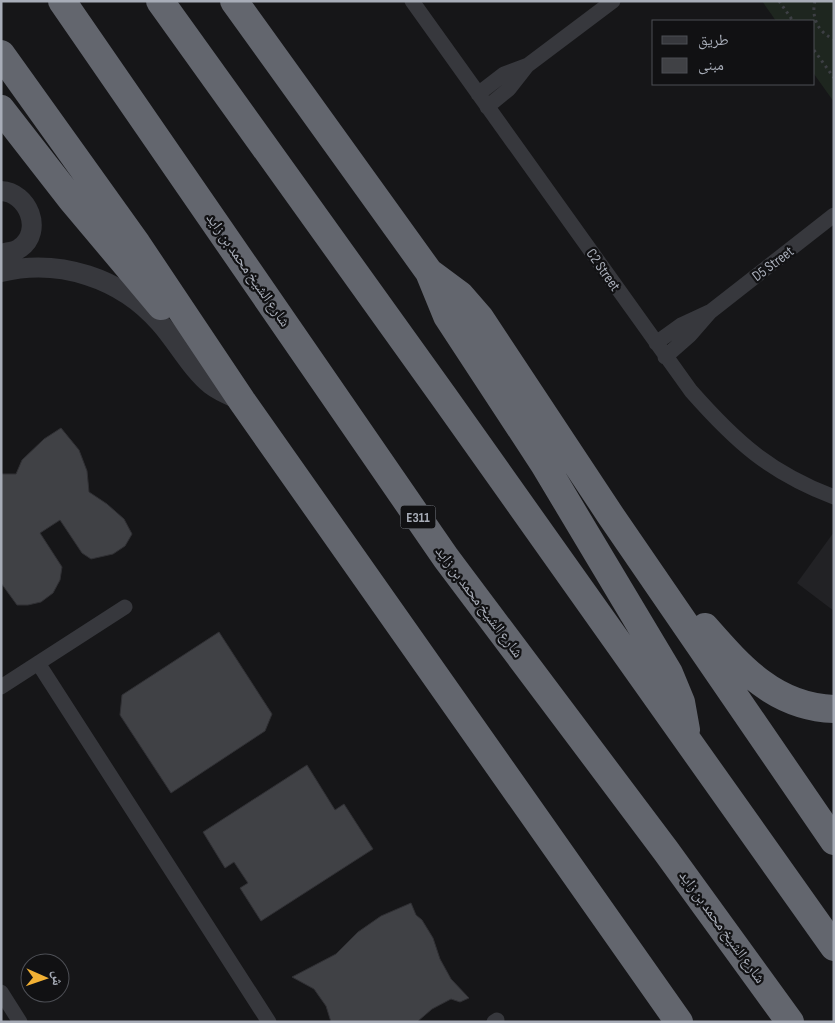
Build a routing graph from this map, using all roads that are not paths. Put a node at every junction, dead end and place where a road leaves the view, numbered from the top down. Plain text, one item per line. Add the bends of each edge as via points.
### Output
1 (62, 1) edge
2 (160, 1) edge
3 (234, 1) edge
4 (412, 1) edge
5 (613, 1) edge
6 (1, 54) edge
7 (528, 65) junction
8 (478, 94) junction
9 (487, 107) junction
10 (1, 109) edge
11 (1, 191) edge
12 (834, 215) edge
13 (1, 254) edge
14 (1, 272) edge
15 (429, 272) junction
16 (710, 312) junction
17 (656, 344) junction
18 (665, 357) junction
19 (216, 361) junction
20 (242, 401) junction
21 (834, 497) edge
22 (611, 516) junction
23 (125, 607) dead end
24 (38, 664) junction
25 (1, 688) edge
26 (834, 709) edge
27 (689, 743) junction
28 (834, 841) edge
29 (834, 947) edge
30 (1, 992) edge
31 (20, 1022) edge
32 (270, 1022) edge
33 (679, 1022) edge
34 (790, 1022) edge

1 - 34 highway, شارع الشيخ محمد بن زايد / E311 via 446,558
2 - 27 highway
3 - 15 highway
4 - 8 street, C2 Street
5 - 7 street
6 - 19 highway via 138,244
7 - 8 street via 504,74
7 - 9 street via 509,89
8 - 9 street, C2 Street
9 - 17 street, C2 Street
10 - 19 highway via 120,258
11 - 13 street via 12,193 24,203 32,226 20,248
12 - 16 street, D5 Street
14 - 20 street via 42,267 98,278 113,286 160,322 207,382
15 - 22 highway via 460,295 480,318
15 - 27 highway via 448,316 544,464 669,673 681,702
16 - 17 street, D5 Street via 686,322
16 - 18 street, D5 Street
17 - 18 street, C2 Street
18 - 21 street, C2 Street via 691,391 741,445 802,484
19 - 20 highway
20 - 33 highway
22 - 26 highway via 743,670 784,698 808,706
22 - 28 highway
23 - 24 street
24 - 25 street
24 - 32 street
27 - 29 highway
30 - 31 street

